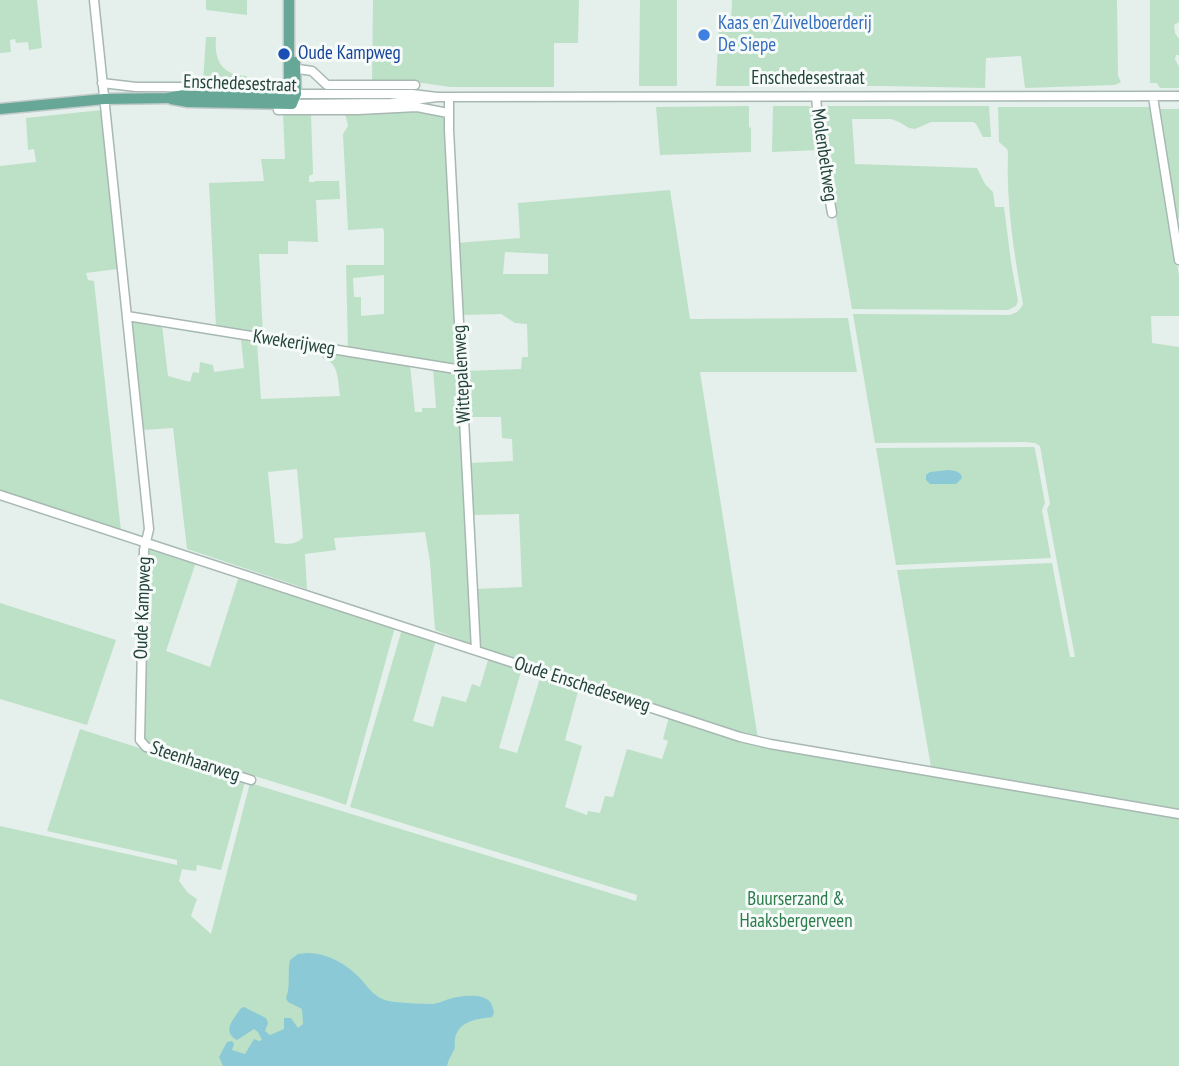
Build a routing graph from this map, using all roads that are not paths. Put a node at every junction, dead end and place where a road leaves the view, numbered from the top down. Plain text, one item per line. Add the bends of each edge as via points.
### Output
1 (94, 0) edge
2 (289, 0) edge
3 (291, 68) junction
4 (103, 83) junction
5 (415, 85) dead end
6 (219, 87) dead end
7 (1179, 96) edge
8 (292, 97) junction
9 (449, 97) junction
10 (817, 97) junction
11 (1153, 97) junction
12 (104, 99) junction
13 (0, 109) edge
14 (278, 110) dead end
15 (448, 113) junction
16 (832, 213) dead end
17 (1179, 260) edge
18 (127, 316) junction
19 (462, 370) junction
20 (0, 495) edge
21 (146, 542) junction
22 (476, 650) junction
23 (141, 742) joint
24 (251, 780) dead end
25 (1179, 814) edge

1 - 4 street, Oude Kampweg
2 - 3 main road
3 - 5 street, Enschedesestraat via 312,71 327,85
3 - 8 main road
4 - 6 street, Enschedesestraat
4 - 12 street, Oude Kampweg
7 - 11 street, Enschedesestraat
8 - 9 street, Enschedesestraat via 391,103
8 - 12 main road, Enschedesestraat via 188,102
9 - 10 street, Enschedesestraat
9 - 15 street, Wittepalenweg
10 - 11 street, Enschedesestraat
10 - 16 street, Molenbeltweg
11 - 17 street
12 - 13 main road, Enschedesestraat
12 - 18 street, Oude Kampweg
14 - 15 street, Enschedesestraat via 417,107
15 - 19 street, Wittepalenweg
18 - 19 street, Kwekerijweg
18 - 21 street, Oude Kampweg via 149,529
19 - 22 street, Wittepalenweg
20 - 21 street, Oude Enschedeseweg
21 - 22 street, Oude Enschedeseweg
21 - 23 street, Oude Kampweg
22 - 25 street, Oude Enschedeseweg via 770,744
23 - 24 street, Steenhaarweg

